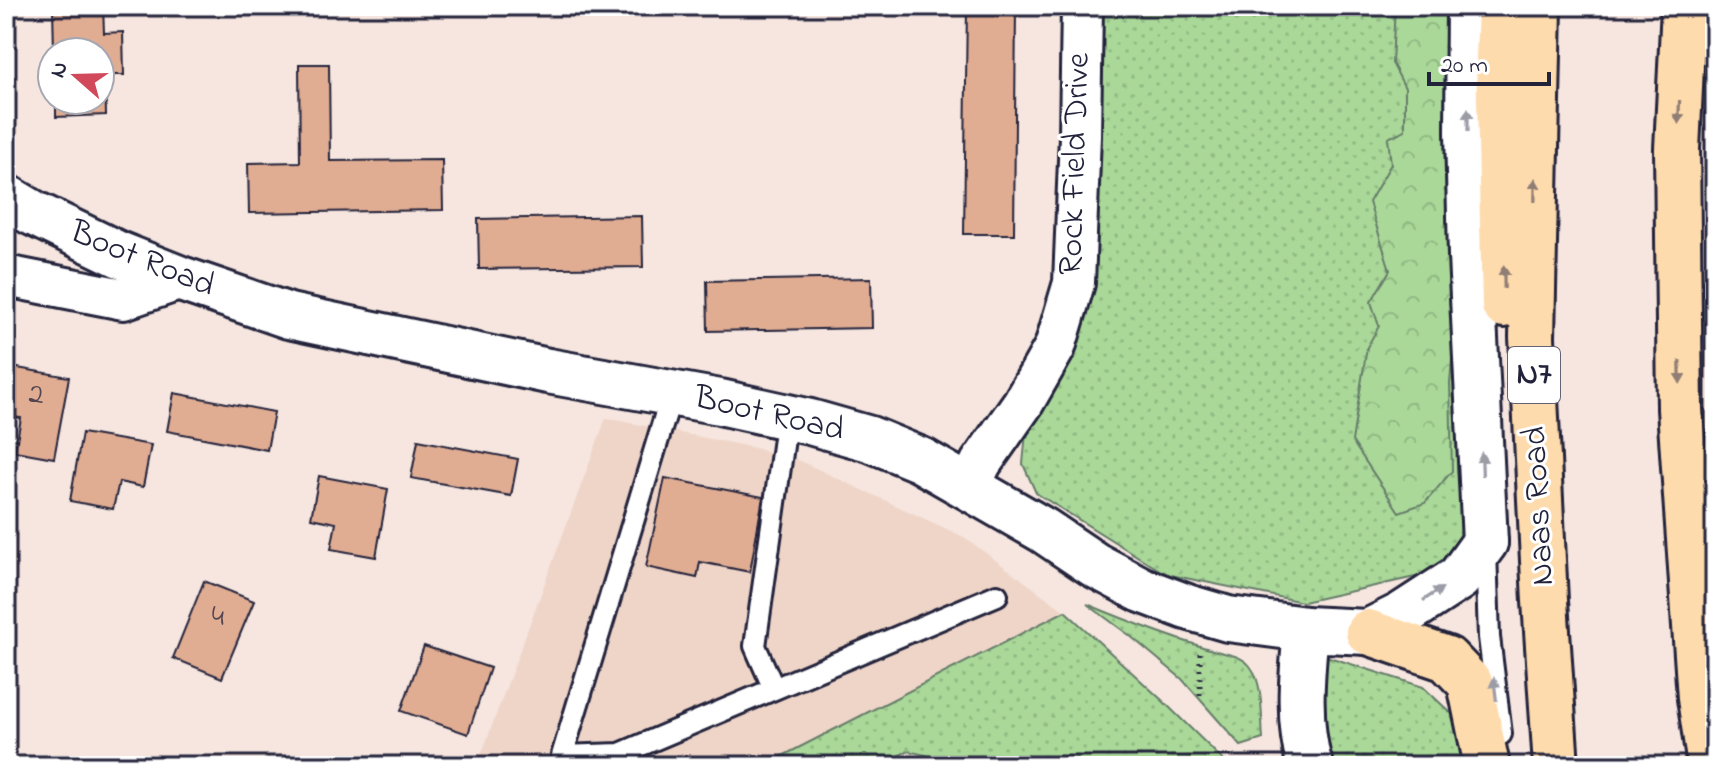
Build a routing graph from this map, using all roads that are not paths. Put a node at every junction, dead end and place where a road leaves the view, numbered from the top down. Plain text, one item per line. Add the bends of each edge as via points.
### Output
1 (1082, 6) edge
2 (1469, 6) edge
3 (1500, 6) edge
4 (1539, 6) edge
5 (1684, 6) edge
6 (6, 197) edge
7 (6, 276) edge
8 (181, 279) junction
9 (672, 393) junction
10 (787, 417) junction
11 (969, 488) junction
12 (1485, 542) junction
13 (997, 595) dead end
14 (1715, 603) edge
15 (1306, 629) junction
16 (1368, 632) junction
17 (774, 689) junction
18 (1700, 698) junction
19 (1555, 755) edge
20 (1310, 766) edge
21 (1487, 766) edge
22 (1505, 766) edge
23 (1710, 766) edge

1 - 11 street, Rock Field Drive via 1074,283 1055,347
12 -> 2 street via 1471,256
19 -> 3 highway via 1519,542 1505,345
19 -> 4 highway, Naas Road / N7 via 1532,337
5 -> 18 highway via 1677,149 1680,409
6 - 8 street, Boot Road via 118,254
7 - 8 street via 123,299
8 - 9 street, Boot Road via 289,316
9 - 10 street, Boot Road
9 - 17 lane via 562,756 620,754
10 - 11 street, Boot Road via 870,439
10 - 17 lane via 755,646
11 - 15 street, Boot Road via 1142,590 1228,619
16 -> 12 street, Boot Road via 1459,578
22 -> 12 lane, Naas Road via 1489,637
13 - 17 lane
14 - 18 highway
15 - 16 street, Boot Road
15 - 20 street via 1301,713
16 - 21 highway via 1447,659 1470,683
18 - 23 highway

